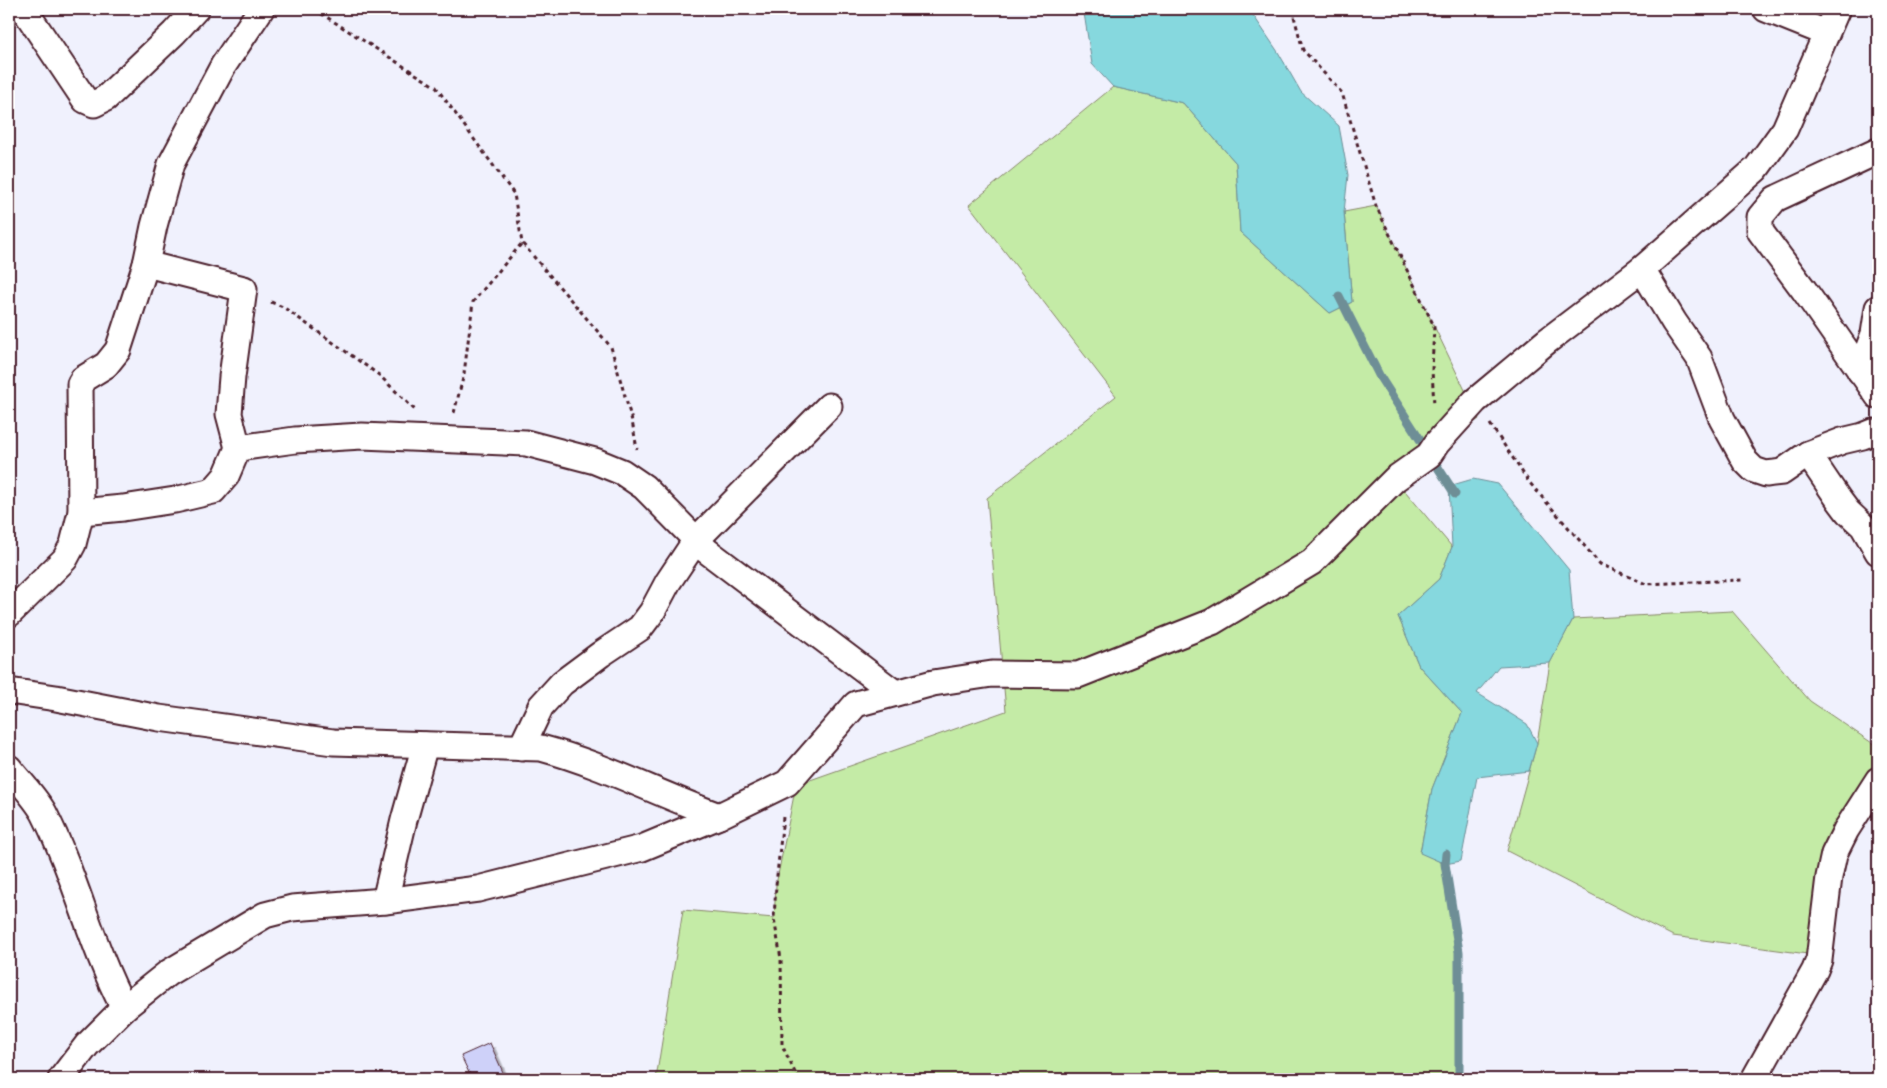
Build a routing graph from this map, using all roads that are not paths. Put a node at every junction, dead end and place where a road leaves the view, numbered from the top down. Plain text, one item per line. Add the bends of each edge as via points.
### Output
1 (24, 9) edge
2 (196, 9) edge
3 (260, 9) edge
4 (1766, 9) edge
5 (1837, 9) edge
6 (1826, 33) junction
7 (1878, 151) edge
8 (146, 264) junction
9 (1642, 270) junction
10 (1878, 308) edge
11 (1860, 371) junction
12 (1878, 396) edge
13 (829, 406) dead end
14 (1878, 433) edge
15 (238, 448) junction
16 (1808, 454) junction
17 (82, 512) junction
18 (696, 540) junction
19 (1878, 552) edge
20 (9, 614) edge
21 (9, 691) edge
22 (895, 693) junction
23 (425, 745) junction
24 (521, 748) junction
25 (9, 768) edge
26 (1878, 780) edge
27 (719, 816) junction
28 (385, 901) junction
29 (124, 1008) junction
30 (61, 1079) edge
31 (1754, 1079) edge

1 - 2 street via 85,100 94,104 106,98
3 - 8 street via 223,66 171,164
4 - 6 street
5 - 6 street
6 - 9 street via 1785,129 1756,169
7 - 11 street via 1775,199 1760,217 1760,231
8 - 15 street via 244,289 229,414
8 - 17 street via 118,350 106,365 80,384
9 - 16 street via 1699,358 1722,419 1745,461 1754,470 1766,474 1782,472
9 - 22 street via 1547,341 1475,401 1429,455 1395,479 1312,562 1212,622 1078,675 992,674 933,683
10 - 11 street via 1874,334
11 - 12 street
13 - 18 street
14 - 16 street via 1842,441
15 - 17 street via 226,476 213,491 175,500
15 - 18 street via 362,436 526,443 622,472 644,486
16 - 19 street
17 - 20 street via 65,559
18 - 22 street
18 - 24 street via 646,621 562,683 542,706
21 - 23 street via 270,734 333,742
22 - 27 street via 856,704 787,783
23 - 24 street
23 - 28 street
24 - 27 street via 541,748 567,755
25 - 29 street via 43,811 109,980
26 - 31 street via 1834,854 1816,970
27 - 28 street via 642,848 478,889
28 - 29 street via 292,908 265,915 168,973
29 - 30 street

